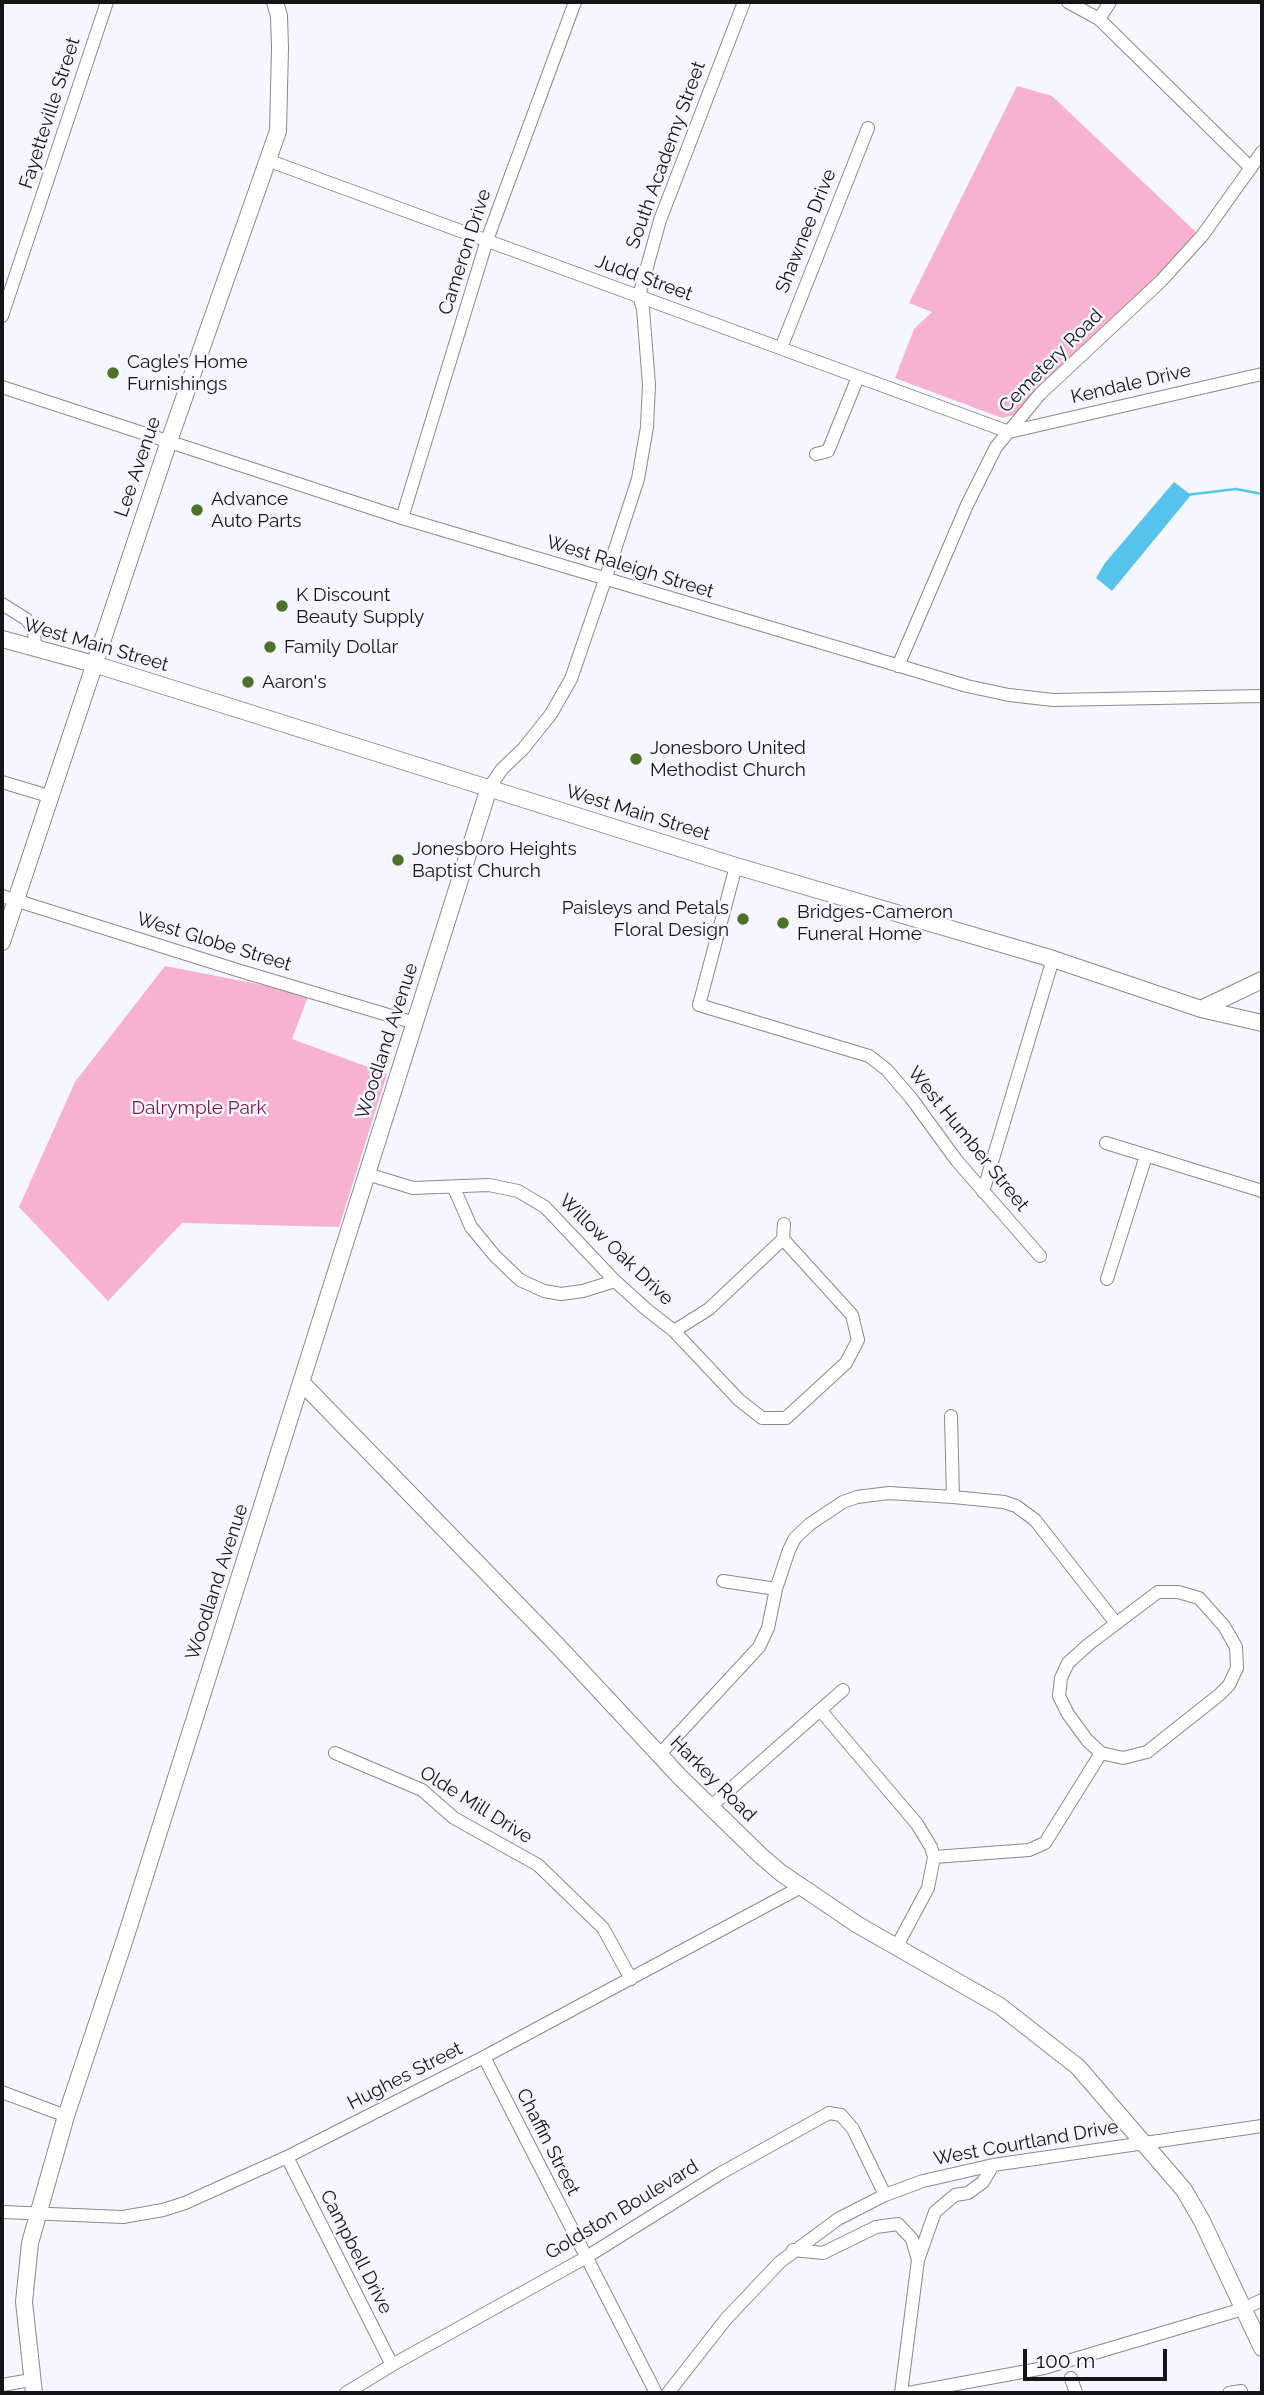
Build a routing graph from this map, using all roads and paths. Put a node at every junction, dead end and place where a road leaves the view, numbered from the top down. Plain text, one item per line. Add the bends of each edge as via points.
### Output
1 (107, 2) edge
2 (275, 2) edge
3 (575, 2) edge
4 (744, 2) edge
5 (1068, 2) edge
6 (1110, 2) edge
7 (1099, 19) junction
8 (868, 128) dead end
9 (1262, 152) edge
10 (267, 160) junction
11 (1251, 167) junction
12 (487, 240) junction
13 (639, 296) junction
14 (2, 316) edge
15 (781, 348) junction
16 (1262, 374) edge
17 (858, 377) junction
18 (2, 387) edge
19 (1009, 432) junction
20 (169, 441) junction
21 (816, 454) dead end
22 (402, 518) junction
23 (606, 580) junction
24 (2, 604) edge
25 (2, 639) edge
26 (35, 648) junction
27 (94, 664) junction
28 (898, 666) junction
29 (1262, 696) edge
30 (2, 782) edge
31 (489, 788) junction
32 (51, 797) junction
33 (736, 866) junction
34 (9, 898) edge
35 (2, 942) edge
36 (1053, 959) junction
37 (1262, 980) edge
38 (1201, 1009) junction
39 (415, 1023) junction
40 (1262, 1023) edge
41 (1106, 1143) dead end
42 (1146, 1156) junction
43 (367, 1174) junction
44 (454, 1188) junction
45 (1262, 1191) edge
46 (983, 1192) junction
47 (785, 1224) dead end
48 (783, 1239) junction
49 (1040, 1256) dead end
50 (1107, 1279) dead end
51 (615, 1281) junction
52 (674, 1331) junction
53 (302, 1383) junction
54 (951, 1416) dead end
55 (953, 1497) junction
56 (723, 1581) dead end
57 (776, 1589) junction
58 (1115, 1622) junction
59 (843, 1690) dead end
60 (821, 1711) junction
61 (335, 1753) dead end
62 (1101, 1753) junction
63 (659, 1755) junction
64 (710, 1807) junction
65 (934, 1857) junction
66 (801, 1887) junction
67 (897, 1946) junction
68 (632, 1979) junction
69 (484, 2057) junction
70 (2, 2092) edge
71 (66, 2116) junction
72 (1262, 2126) edge
73 (1144, 2141) junction
74 (287, 2157) junction
75 (993, 2165) junction
76 (885, 2195) junction
77 (2, 2212) edge
78 (38, 2214) junction
79 (793, 2250) junction
80 (585, 2258) junction
81 (918, 2260) junction
82 (1262, 2300) edge
83 (1243, 2309) junction
84 (1262, 2348) edge
85 (392, 2365) junction
86 (1071, 2378) dead end
87 (2, 2385) edge
88 (33, 2387) edge
89 (346, 2393) edge
90 (656, 2393) edge
91 (668, 2393) edge
92 (901, 2393) edge
93 (908, 2393) edge
94 (1076, 2393) edge

1 - 14 street, Fayetteville Street
2 - 10 street, Lee Avenue via 280,48 278,131
3 - 12 street, Cameron Drive
4 - 13 street, South Academy Street via 660,220
5 - 7 street
6 - 7 street
7 - 11 street
8 - 15 street, Shawnee Drive
9 - 11 street, Cemetery Road
10 - 12 street, Judd Street
10 - 20 street, Lee Avenue
11 - 19 street, Cemetery Road via 1202,236 1161,281 1041,394
12 - 13 street, Judd Street
12 - 22 street, Cameron Drive
13 - 15 street, Judd Street
13 - 23 street, South Academy Street via 649,385 647,427 638,479
15 - 17 street, Judd Street
16 - 19 street, Kendale Drive
17 - 19 street, Judd Street
17 - 21 street via 828,451
18 - 20 street, West Raleigh Street
19 - 28 street, Cemetery Road via 982,473
20 - 22 street, West Raleigh Street
20 - 27 street, Lee Avenue
22 - 23 street, West Raleigh Street
23 - 28 street, West Raleigh Street
23 - 31 street, South Academy Street via 572,677 551,714
24 - 26 street via 34,629
25 - 26 street, West Main Street
26 - 27 street, West Main Street
27 - 31 street, West Main Street
27 - 32 street, Lee Avenue
28 - 29 street, West Raleigh Street via 967,686 1053,700
30 - 32 street
31 - 33 street, West Main Street
31 - 39 street, Woodland Avenue
32 - 34 street, Lee Avenue
33 - 36 street, West Main Street
33 - 46 street, West Humber Street via 699,1005 869,1056 911,1098
34 - 35 street, Lee Avenue
34 - 39 street, West Globe Street
36 - 38 street, West Main Street
36 - 46 street
37 - 38 street
38 - 40 street, West Main Street
39 - 43 street, Woodland Avenue
41 - 42 street
42 - 45 street
42 - 50 street
43 - 44 street, Willow Oak Drive via 413,1188
43 - 53 street, Woodland Avenue
44 - 51 street, Willow Oak Drive via 489,1185 518,1191 545,1207
44 - 51 street via 471,1227 520,1280 561,1294
46 - 49 street, West Humber Street
47 - 48 street
48 - 52 street, Willow Oak Drive via 709,1309
48 - 52 street, Willow Oak Drive via 852,1315 858,1340 846,1363 786,1418 762,1418
51 - 52 street, Willow Oak Drive
53 - 63 street, Harkey Road
53 - 71 street, Woodland Avenue
54 - 55 street
55 - 57 street via 873,1494 843,1502 795,1538
55 - 58 street via 1004,1502 1026,1512
56 - 57 street
57 - 63 street via 768,1629 759,1647
58 - 62 street via 1068,1663 1059,1696 1087,1740
58 - 62 street via 1158,1592 1199,1598 1236,1647 1237,1668 1219,1695 1147,1752 1123,1758
59 - 60 street
60 - 64 street
60 - 65 street via 917,1824
61 - 68 street, Olde Mill Drive via 422,1790 454,1818 538,1865 603,1928
62 - 65 street via 1045,1843 1029,1850
63 - 64 street, Harkey Road
64 - 66 street, Harkey Road
65 - 67 street via 928,1888
66 - 67 street, Harkey Road
66 - 68 street, Hughes Street
67 - 73 street, Harkey Road via 1029,2027 1078,2067
68 - 69 street, Hughes Street
69 - 74 street, Hughes Street
69 - 80 street, Chaffin Street
70 - 71 street
71 - 78 street, Woodland Avenue
72 - 73 street, West Courtland Drive
73 - 75 street, West Courtland Drive
73 - 83 street, Harkey Road via 1193,2204
74 - 78 street, Hughes Street via 163,2210 123,2217
74 - 85 street, Campbell Drive
75 - 76 street, West Courtland Drive
75 - 81 street via 983,2182 968,2193 955,2195 934,2212
76 - 79 street, West Courtland Drive via 838,2218
76 - 80 street, Goldston Boulevard via 853,2129 841,2115 829,2113 721,2173
77 - 78 street, Hughes Street
78 - 88 street, Woodland Avenue via 24,2288
79 - 81 street via 823,2253 876,2227 898,2224 912,2239
79 - 91 street, West Courtland Drive via 726,2319
80 - 85 street, Goldston Boulevard
80 - 90 street, Chaffin Street
81 - 92 street
82 - 83 street
83 - 84 street, Harkey Road
83 - 93 street via 1044,2368
85 - 89 street, Goldston Boulevard
86 - 94 street
87 - 88 street

